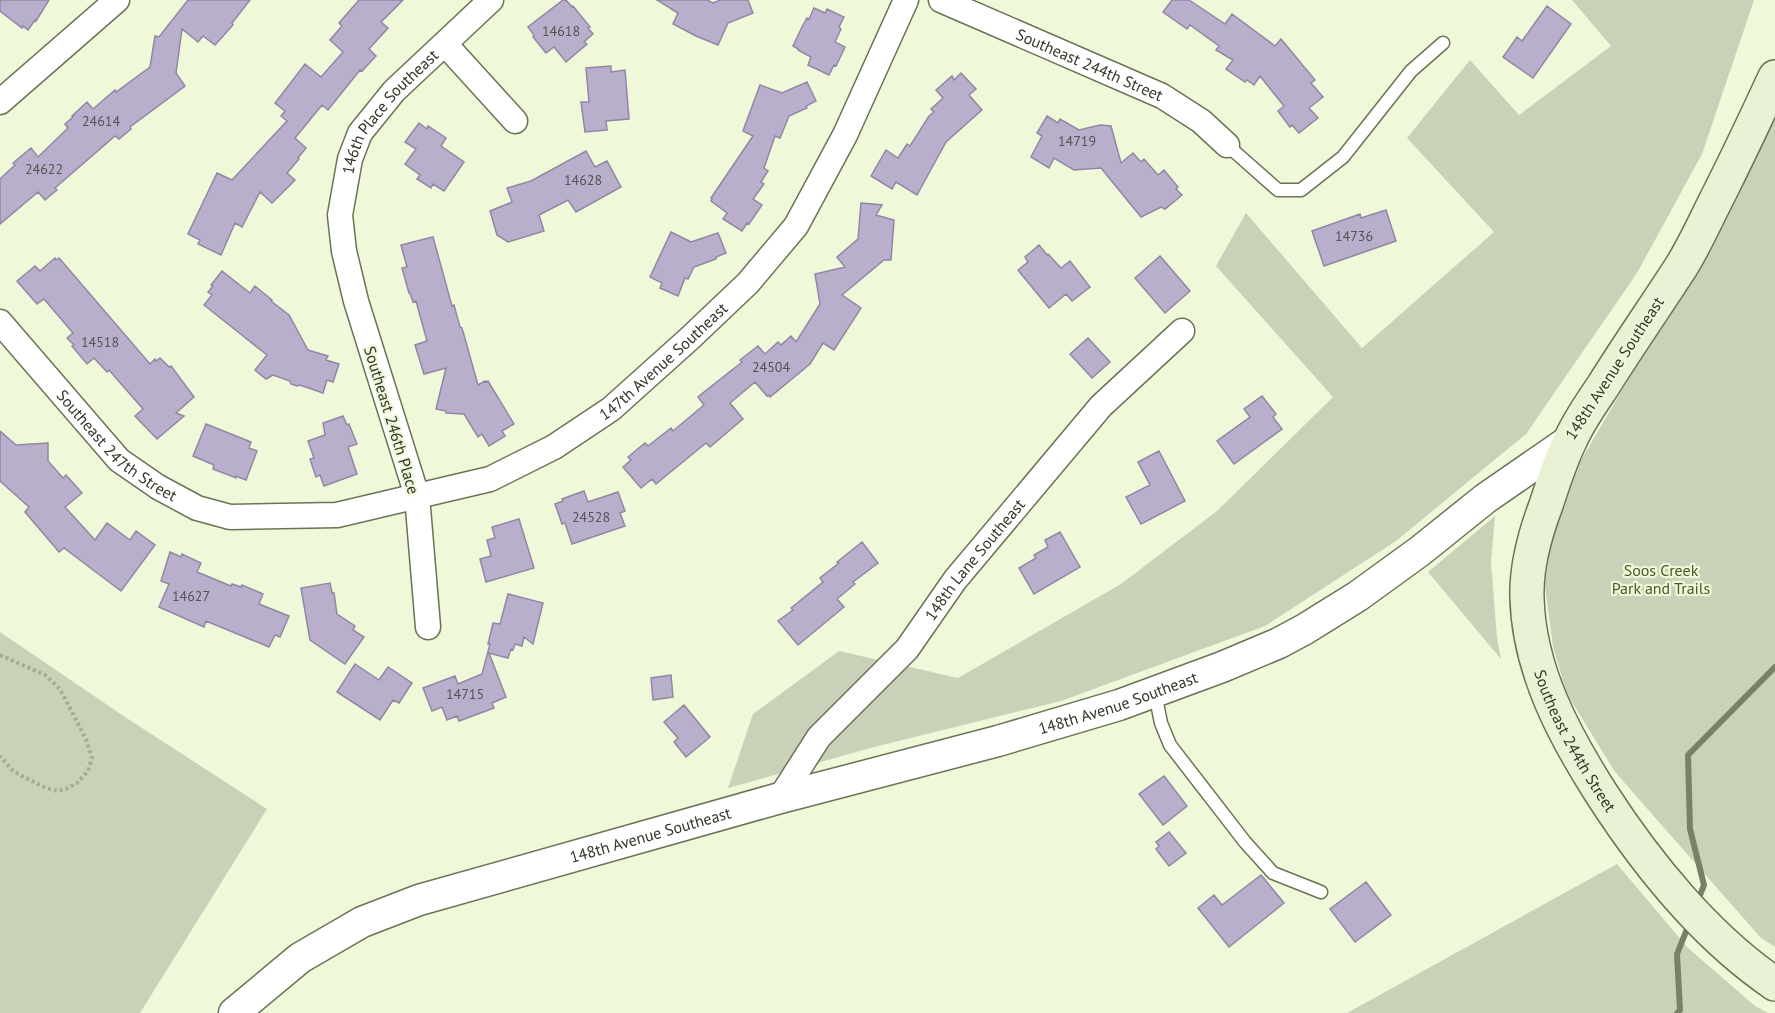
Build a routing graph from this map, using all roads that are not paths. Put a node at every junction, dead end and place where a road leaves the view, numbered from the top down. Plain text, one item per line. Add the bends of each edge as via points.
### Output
1 (117, 0) edge
2 (491, 0) edge
3 (906, 0) edge
4 (941, 0) edge
5 (1443, 43) dead end
6 (445, 44) junction
7 (1775, 77) edge
8 (0, 102) edge
9 (515, 121) dead end
10 (1227, 145) joint
11 (344, 251) joint
12 (0, 322) edge
13 (1182, 332) dead end
14 (1570, 440) junction
15 (417, 496) junction
16 (264, 517) joint
17 (428, 627) dead end
18 (1155, 692) junction
19 (780, 798) junction
20 (1321, 892) dead end
21 (1775, 984) edge
22 (234, 1013) edge

1 - 8 street
2 - 6 street, 146th Place Southeast
3 - 15 street, 147th Avenue Southeast via 845,135 796,226 748,284 611,408 554,447 490,479
4 - 10 street, Southeast 244th Street via 1162,96
5 - 10 lane via 1411,71 1343,157 1301,190 1278,190
6 - 9 street
6 - 11 street, 146th Place Southeast via 394,91 360,133 350,159 340,216
7 - 14 main road, 148th Avenue Southeast via 1683,264
11 - 15 street, Southeast 246th Place
12 - 16 street, Southeast 247th Street via 119,460 197,508 230,516
13 - 19 street, 148th Lane Southeast via 1101,406 955,580 907,649 819,738
14 - 18 street, 148th Avenue Southeast via 1329,615 1250,656
14 - 21 main road, Southeast 244th Street via 1537,531 1527,596 1536,654 1558,719 1608,804 1682,899 1740,957
15 - 16 street, 147th Avenue Southeast via 337,515
15 - 17 street, Southeast 246th Place
18 - 19 street, 148th Avenue Southeast via 998,741
18 - 20 lane via 1170,745 1245,842 1273,873
19 - 22 street, 148th Avenue Southeast via 419,900 362,922 300,958

